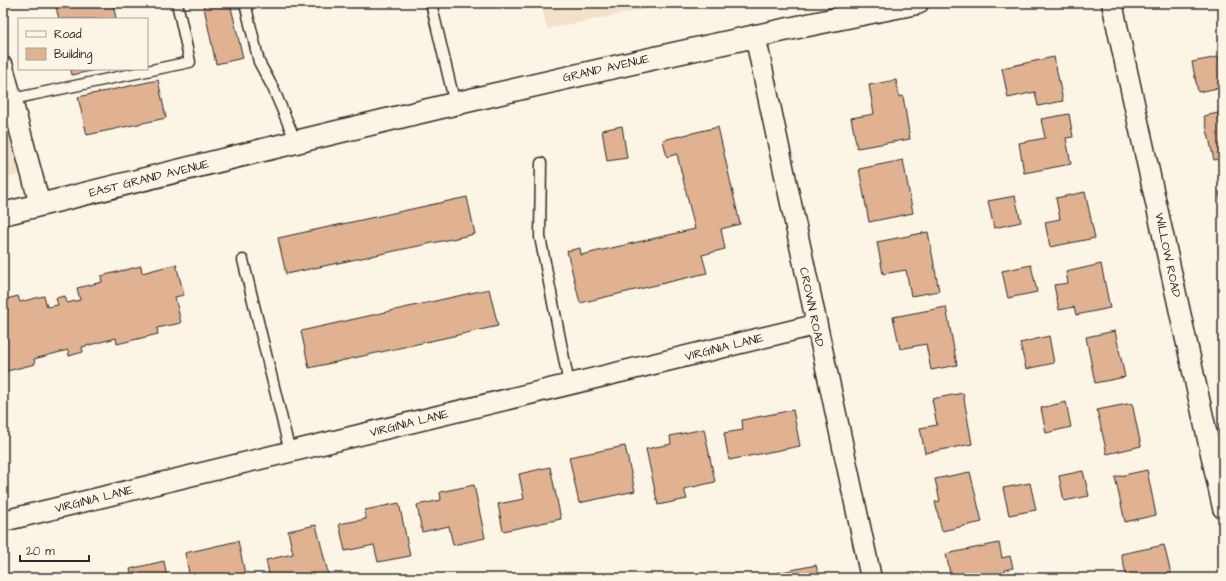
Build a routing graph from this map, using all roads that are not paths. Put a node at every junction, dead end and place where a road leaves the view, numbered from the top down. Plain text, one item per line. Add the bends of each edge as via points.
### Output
1 (176, 3) edge
2 (245, 3) edge
3 (431, 3) edge
4 (917, 3) edge
5 (1112, 3) edge
6 (755, 35) junction
7 (3, 67) edge
8 (12, 99) junction
9 (455, 104) junction
10 (296, 142) junction
11 (540, 163) dead end
12 (40, 205) junction
13 (3, 214) edge
14 (244, 260) dead end
15 (815, 325) junction
16 (569, 384) junction
17 (290, 452) junction
18 (1223, 508) edge
19 (3, 521) edge
20 (871, 578) edge

1 - 8 lane via 190,62
2 - 10 lane via 259,62 274,88
3 - 9 lane
4 - 6 main road, GRAND AVENUE
5 - 18 street, WILLOW ROAD
6 - 9 main road, GRAND AVENUE
6 - 15 street, CROWN ROAD
7 - 8 street
8 - 12 street
9 - 10 main road, GRAND AVENUE
10 - 12 main road, EAST GRAND AVENUE
11 - 16 lane via 540,237
12 - 13 main road, EAST GRAND AVENUE
14 - 17 lane
15 - 16 street, VIRGINIA LANE
15 - 20 street, CROWN ROAD
16 - 17 street, VIRGINIA LANE
17 - 19 street, VIRGINIA LANE

